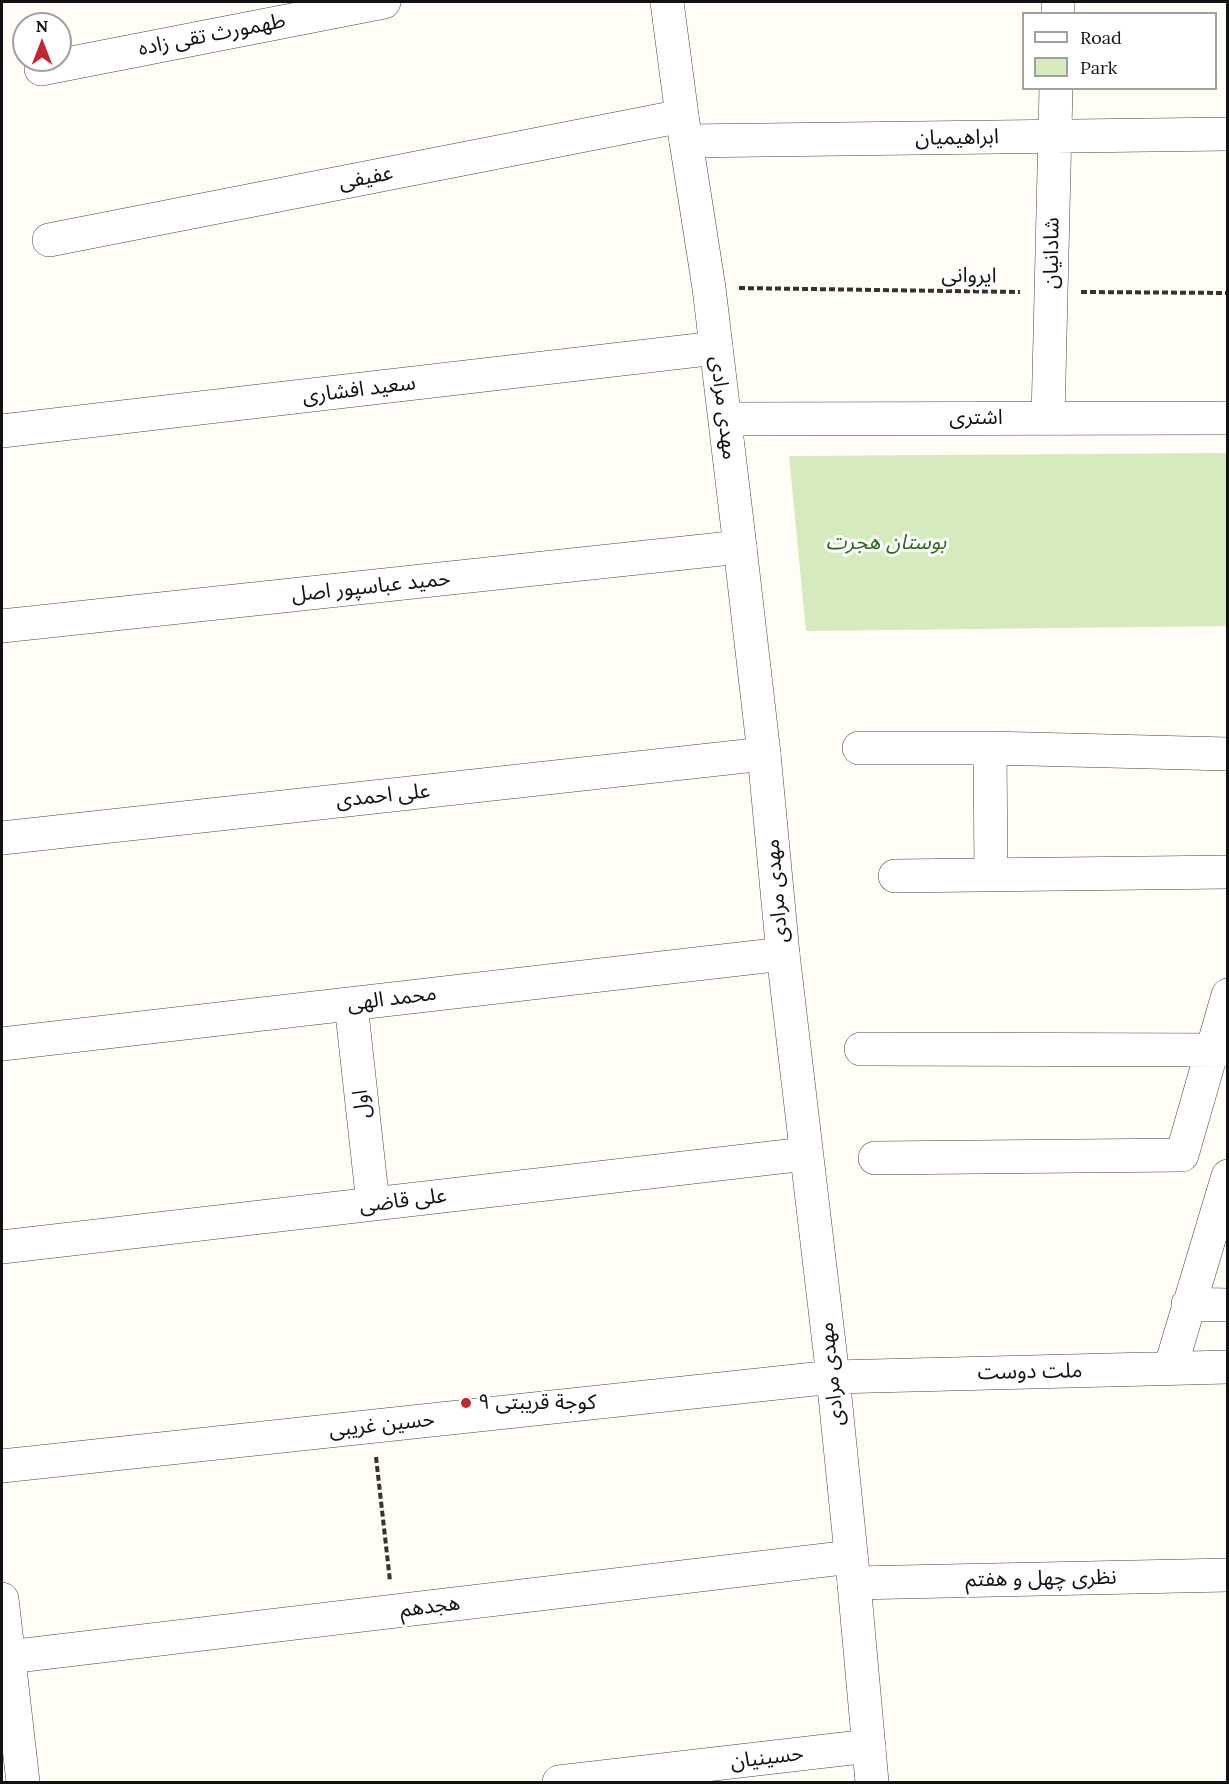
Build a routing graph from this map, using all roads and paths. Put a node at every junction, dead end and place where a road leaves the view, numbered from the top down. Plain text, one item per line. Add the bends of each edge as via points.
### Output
1 (384, 2) edge
2 (666, 2) edge
3 (72, 63) edge
4 (1056, 90) edge
5 (684, 128) junction
6 (1227, 135) edge
7 (1055, 137) junction
8 (49, 240) dead end
9 (709, 288) junction
10 (1051, 292) junction
11 (1227, 294) edge
12 (716, 348) junction
13 (1048, 418) junction
14 (1227, 418) edge
15 (725, 419) junction
16 (2, 431) edge
17 (740, 547) junction
18 (2, 626) edge
19 (859, 748) dead end
20 (990, 748) junction
21 (764, 754) junction
22 (1227, 754) edge
23 (2, 838) edge
24 (1227, 872) edge
25 (992, 875) junction
26 (895, 876) dead end
27 (783, 954) junction
28 (1227, 995) edge
29 (351, 1004) junction
30 (2, 1044) edge
31 (861, 1049) dead end
32 (1219, 1050) edge
33 (805, 1154) junction
34 (875, 1158) dead end
35 (1225, 1194) edge
36 (373, 1204) junction
37 (2, 1247) edge
38 (1188, 1304) junction
39 (1227, 1305) edge
40 (1227, 1368) edge
41 (1170, 1369) junction
42 (833, 1377) junction
43 (373, 1426) junction
44 (2, 1466) edge
45 (853, 1570) junction
46 (1227, 1575) edge
47 (2, 1599) edge
48 (394, 1611) junction
49 (8, 1657) junction
50 (869, 1746) junction
51 (23, 1782) edge
52 (559, 1782) edge
53 (872, 1782) edge

1 - 3 street, طهمورث تقی زاده
2 - 5 street, مهدی مرادی
4 - 7 street, شادانیان
5 - 7 street, ابراهیمیان
5 - 8 street, عفیفی
5 - 9 street, مهدی مرادی
6 - 7 street, ابراهیمیان
7 - 10 street, شادانیان
9 - 10 path, ایروانی
9 - 12 street, مهدی مرادی
10 - 11 path, ایروانی
10 - 13 street, شادانیان
12 - 15 street, مهدی مرادی
12 - 16 street, سعید افشاری
13 - 14 street, اشتری
13 - 15 street, اشتری
15 - 17 street, مهدی مرادی
17 - 18 street, حمید عباسپور اصل
17 - 21 street, مهدی مرادی
19 - 20 street
20 - 22 street
20 - 25 street
21 - 23 street, علی احمدی
21 - 27 street, مهدی مرادی
24 - 25 street
25 - 26 street
27 - 29 street, محمد الهی
27 - 33 street, مهدی مرادی
28 - 32 street
29 - 30 street, محمد الهی
29 - 36 street, اول
31 - 32 street
32 - 34 street via 1182,1155
33 - 36 street, علی قاضی
33 - 42 street, مهدی مرادی
35 - 38 street
36 - 37 street, علی قاضی
38 - 39 street
38 - 41 street
40 - 41 street, ملت دوست
41 - 42 street, ملت دوست
42 - 43 street, حسین غریبی
42 - 45 street, مهدی مرادی
43 - 44 street, حسین غریبی
43 - 48 path
45 - 46 street, نظری چهل و هفتم
45 - 48 street, هجدهم
45 - 50 street, مهدی مرادی
47 - 49 street
48 - 49 street, هجدهم
49 - 51 street
50 - 52 street, حسینیان
50 - 53 street, مهدی مرادی

